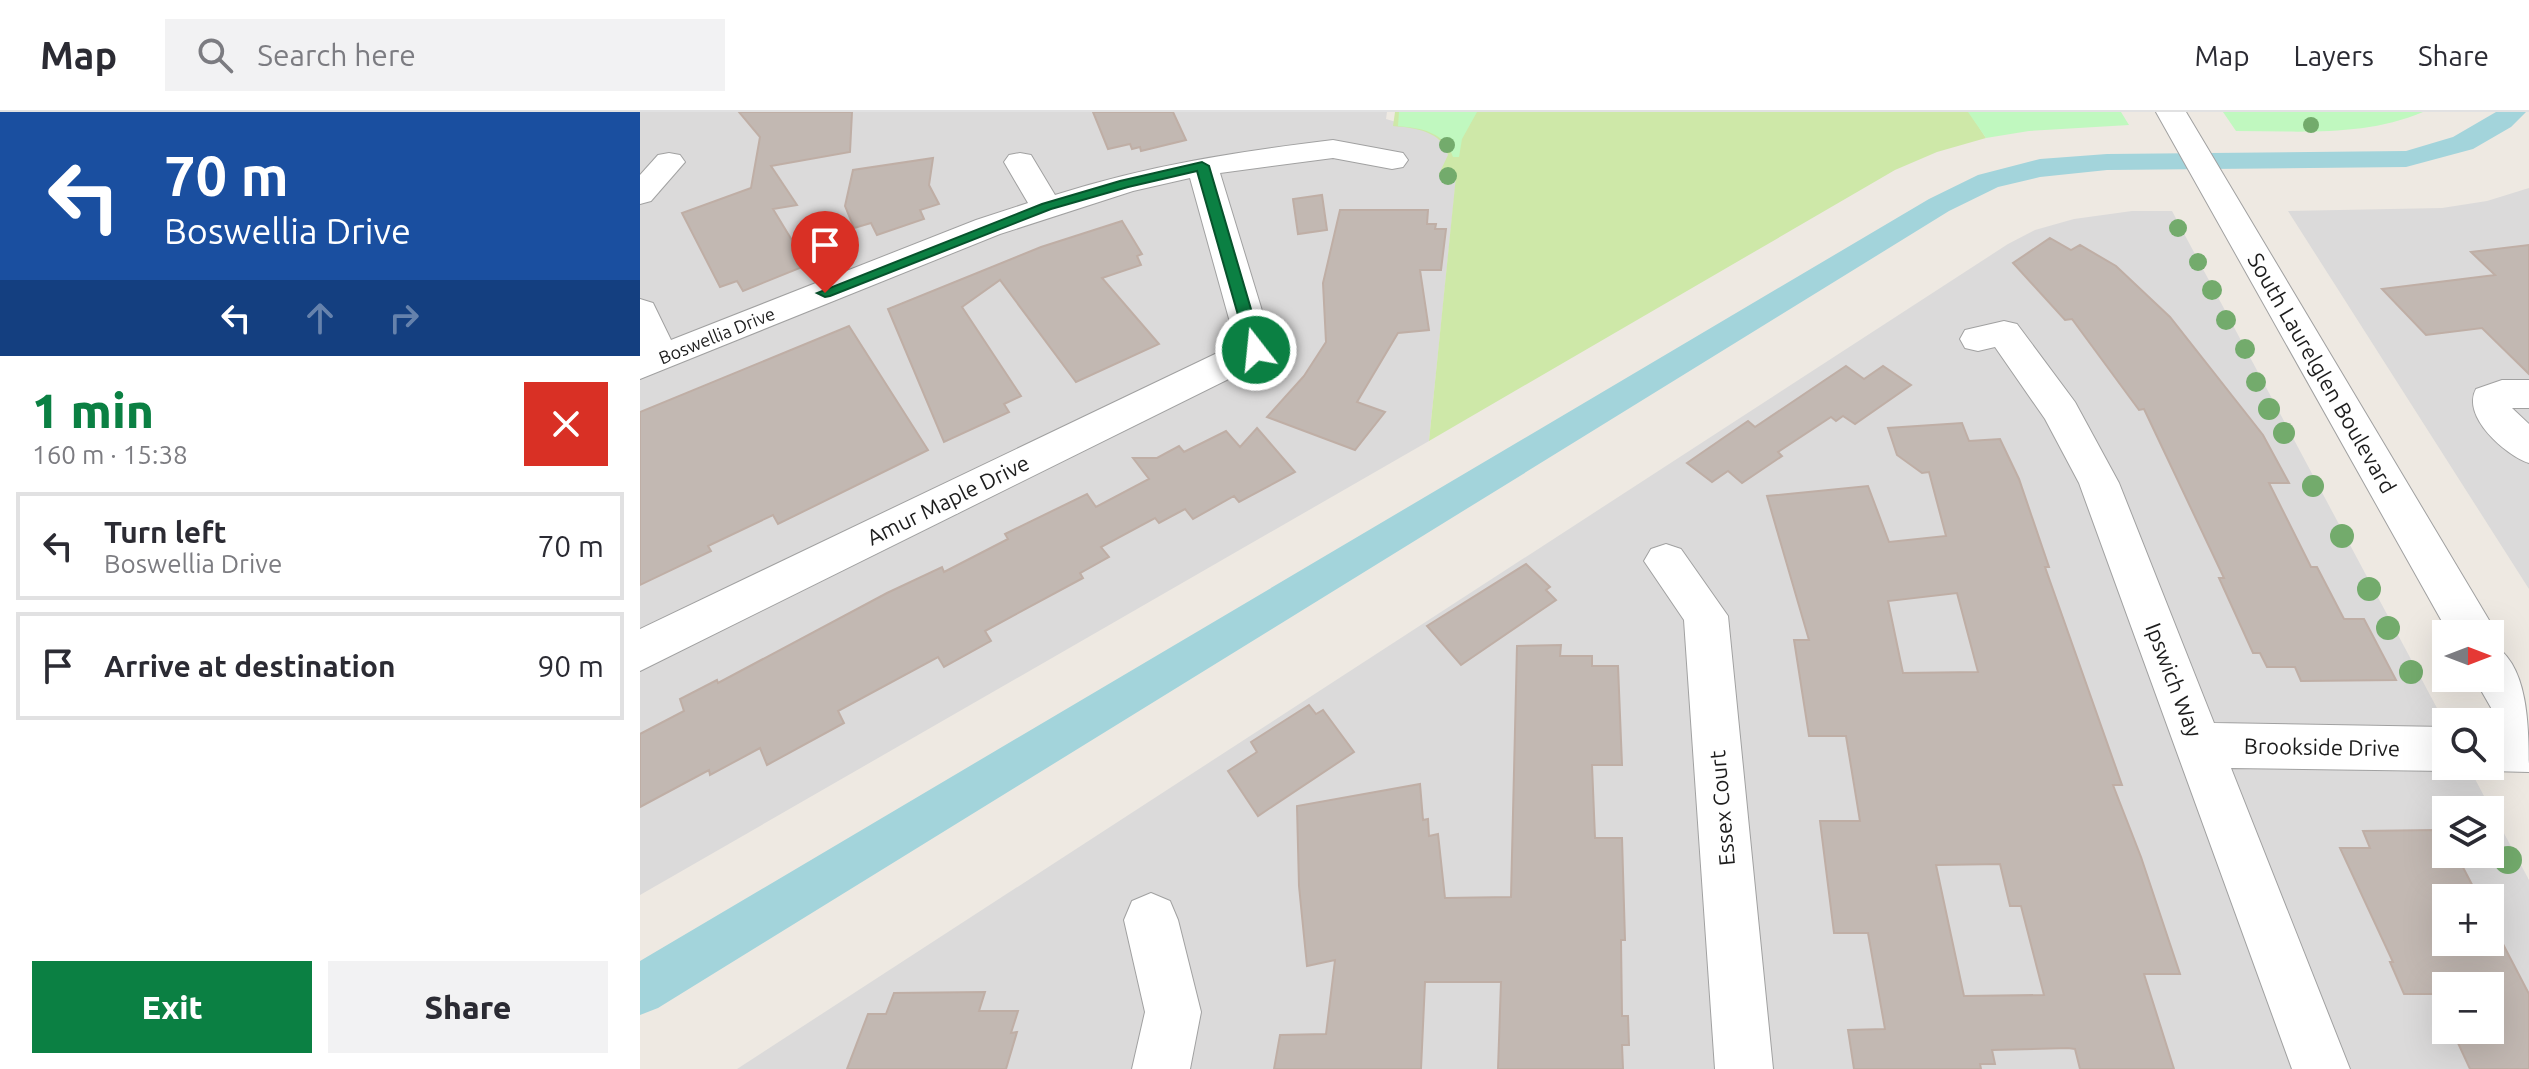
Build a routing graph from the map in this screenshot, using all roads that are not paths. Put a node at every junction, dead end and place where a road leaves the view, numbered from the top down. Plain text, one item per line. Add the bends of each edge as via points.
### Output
1 (2171, 112) edge
2 (1392, 160) dead end
3 (669, 162) dead end
4 (1020, 162) dead end
5 (1202, 166) junction
6 (640, 194) edge
7 (1046, 207) junction
8 (640, 311) edge
9 (1978, 339) dead end
10 (650, 362) edge
11 (2529, 394) edge
12 (2529, 448) edge
13 (1666, 561) dead end
14 (2465, 620) edge
15 (640, 651) edge
16 (2504, 688) edge
17 (2529, 730) edge
18 (2199, 745) junction
19 (2432, 749) edge
20 (2504, 749) edge
21 (2529, 750) edge
22 (1151, 920) dead end
23 (1161, 1069) edge
24 (1744, 1069) edge
25 (2321, 1069) edge

1 - 14 street, South Laurelglen Boulevard
2 - 5 street, Boswellia Drive via 1333,149
3 - 6 street
4 - 7 street
5 - 7 street, Boswellia Drive
5 - 15 street, Amur Maple Drive via 1256,350
7 - 10 street, Boswellia Drive
8 - 10 street
9 - 18 street, Ipswich Way via 2004,333 2061,412 2099,483
11 - 12 street via 2490,399 2492,411
13 - 24 street, Essex Court via 1706,616
16 - 17 street
18 - 19 street, Brookside Drive
18 - 25 street, Ipswich Way
20 - 21 street
22 - 23 street via 1173,1012

